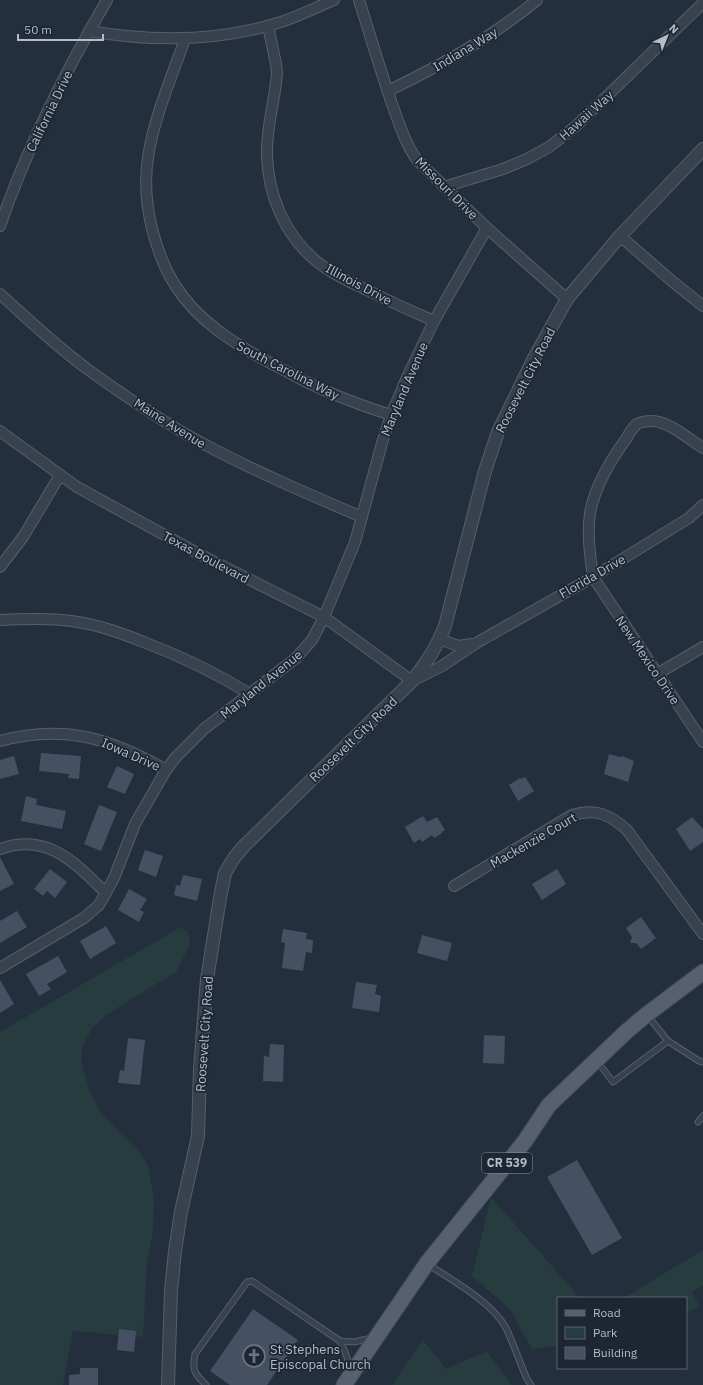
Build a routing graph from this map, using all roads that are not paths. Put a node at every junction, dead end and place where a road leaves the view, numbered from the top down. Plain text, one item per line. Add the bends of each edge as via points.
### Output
1 (107, 0) edge
2 (334, 0) edge
3 (359, 0) edge
4 (537, 0) edge
5 (703, 3) edge
6 (268, 26) junction
7 (89, 31) junction
8 (185, 39) junction
9 (388, 91) junction
10 (703, 148) edge
11 (444, 187) junction
12 (0, 226) edge
13 (487, 228) junction
14 (620, 236) junction
15 (0, 294) edge
16 (567, 299) junction
17 (703, 306) edge
18 (434, 322) junction
19 (391, 416) junction
20 (0, 431) edge
21 (703, 448) edge
22 (60, 475) junction
23 (703, 505) edge
24 (362, 517) junction
25 (2, 562) edge
26 (593, 577) junction
27 (324, 617) junction
28 (0, 620) edge
29 (440, 639) junction
30 (478, 642) junction
31 (703, 647) edge
32 (657, 674) junction
33 (412, 681) junction
34 (250, 694) junction
35 (0, 741) edge
36 (703, 742) edge
37 (166, 770) junction
38 (0, 849) edge
39 (454, 886) dead end
40 (106, 893) junction
41 (703, 934) edge
42 (0, 968) edge
43 (703, 972) edge
44 (646, 1015) junction
45 (668, 1041) junction
46 (596, 1060) junction
47 (703, 1062) edge
48 (703, 1116) edge
49 (698, 1122) dead end
50 (427, 1263) junction
51 (382, 1330) junction
52 (340, 1341) junction
53 (346, 1382) edge
54 (168, 1385) edge
55 (206, 1385) edge
56 (531, 1385) edge

1 - 7 street, California Drive
2 - 6 street
3 - 9 street, Missouri Drive
4 - 9 street, Indiana Way via 463,52
5 - 11 street, Hawaii Way via 576,126 549,147 509,166
6 - 8 street
6 - 18 street, Illinois Drive via 277,73 267,156 271,189 282,217 305,250 326,268
7 - 8 street via 116,36
7 - 12 street, California Drive via 36,135
8 - 19 street, South Carolina Way via 156,124 147,167 146,201 154,237 168,273 199,315 232,341 324,391
9 - 11 street, Missouri Drive via 406,142 417,160
10 - 14 street, Roosevelt City Road
11 - 13 street, Missouri Drive
13 - 16 street, Missouri Drive
13 - 18 street, Maryland Avenue
14 - 16 street, Roosevelt City Road
14 - 17 street
15 - 24 street, Maine Avenue via 89,371 169,424 231,458
16 - 29 street, Roosevelt City Road via 533,360 498,432
18 - 19 street, Maryland Avenue
19 - 24 street, Maryland Avenue
20 - 22 street, Texas Boulevard
21 - 26 street via 661,423 644,422 632,429 601,480 594,497 589,532
22 - 25 street via 23,537
22 - 27 street, Texas Boulevard via 77,487 201,555
23 - 26 street, Florida Drive via 689,518
24 - 27 street, Maryland Avenue via 355,542
26 - 30 street, Florida Drive
26 - 32 street, New Mexico Drive
27 - 33 street, Texas Boulevard
27 - 34 street, Maryland Avenue via 305,650
28 - 34 street via 61,620 93,624 186,658
29 - 30 street, Florida Drive via 462,647
29 - 33 street, Roosevelt City Road
30 - 33 street, Florida Drive via 442,666
31 - 32 street
32 - 36 street, New Mexico Drive
33 - 54 street, Roosevelt City Road via 246,844 225,873 207,979 198,1136 175,1251
34 - 37 street, Maryland Avenue via 204,729
35 - 37 street, Iowa Drive via 44,734 81,735 121,747
37 - 40 street, Maryland Avenue via 135,824
38 - 40 street via 23,844 57,851 76,864
39 - 41 street, Mackenzie Court via 572,815 589,811 613,818 627,830
40 - 42 street, Maryland Avenue via 99,905 84,918
43 - 44 main road, CR 539
44 - 45 lane
44 - 46 main road, CR 539
45 - 46 lane via 613,1082
45 - 47 lane
46 - 50 main road, CR 539 via 549,1105 525,1141
48 - 49 lane
50 - 51 main road, CR 539
50 - 56 lane via 485,1303 495,1314 505,1327
51 - 52 lane via 371,1339
51 - 53 main road, CR 539
52 - 53 lane via 349,1366
52 - 55 lane via 252,1280 247,1282 196,1354 193,1366 196,1375

